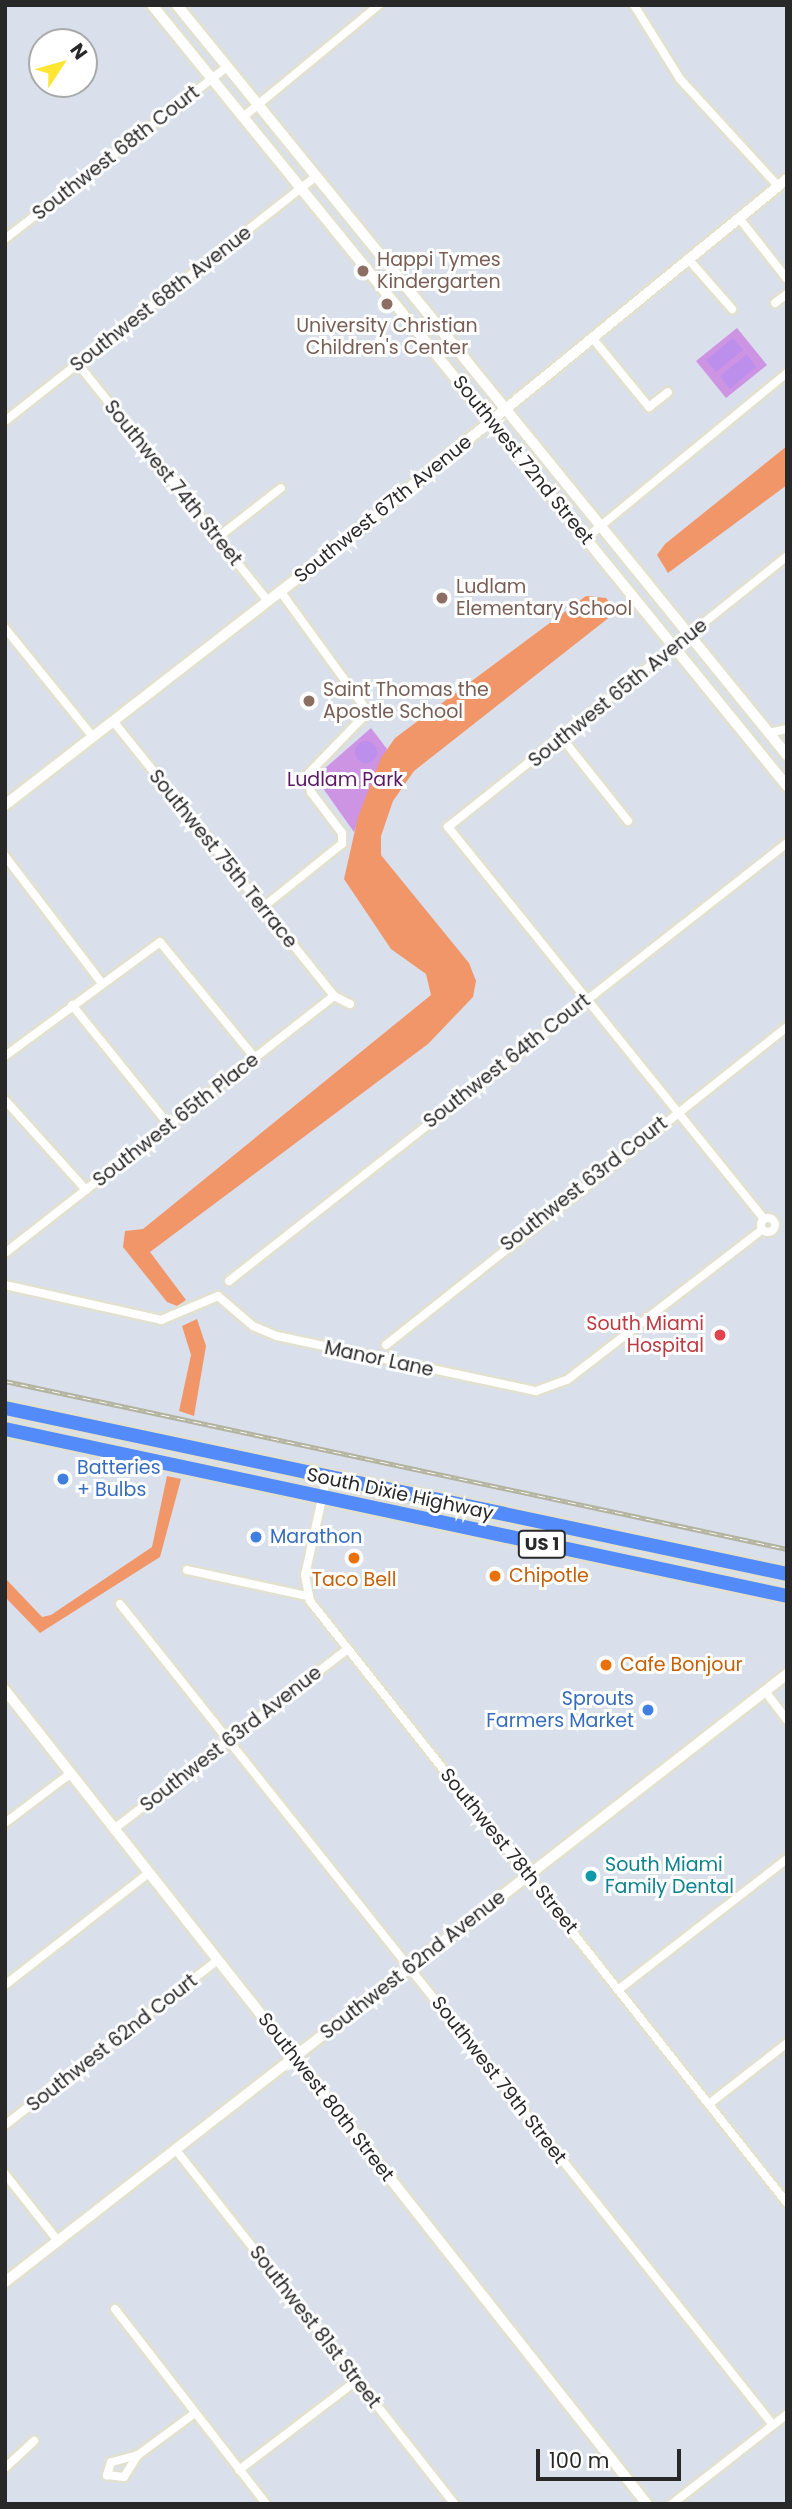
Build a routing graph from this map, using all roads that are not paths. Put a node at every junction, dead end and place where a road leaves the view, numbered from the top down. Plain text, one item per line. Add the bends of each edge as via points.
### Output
1 (152, 5) edge
2 (177, 5) edge
3 (379, 5) edge
4 (634, 5) edge
5 (228, 67) junction
6 (212, 79) junction
7 (258, 104) junction
8 (243, 117) junction
9 (316, 176) junction
10 (782, 183) edge
11 (301, 188) junction
12 (739, 218) junction
13 (5, 239) edge
14 (690, 261) junction
15 (787, 279) edge
16 (787, 294) edge
17 (775, 303) dead end
18 (732, 309) dead end
19 (594, 340) junction
20 (78, 364) junction
21 (787, 373) edge
22 (668, 392) dead end
23 (508, 409) junction
24 (5, 421) edge
25 (493, 422) junction
26 (281, 488) dead end
27 (601, 526) junction
28 (217, 538) junction
29 (586, 538) junction
30 (787, 556) edge
31 (281, 591) junction
32 (268, 601) junction
33 (5, 628) edge
34 (690, 636) junction
35 (676, 648) junction
36 (113, 721) junction
37 (787, 729) edge
38 (768, 733) junction
39 (93, 737) junction
40 (562, 738) junction
41 (785, 750) edge
42 (787, 786) edge
43 (5, 805) edge
44 (628, 821) dead end
45 (787, 843) edge
46 (5, 856) edge
47 (262, 908) junction
48 (101, 982) junction
49 (334, 996) junction
50 (588, 997) junction
51 (72, 1004) junction
52 (350, 1004) dead end
53 (787, 1027) edge
54 (5, 1056) edge
55 (255, 1058) junction
56 (5, 1100) edge
57 (680, 1110) junction
58 (169, 1125) junction
59 (86, 1190) junction
60 (764, 1219) junction
61 (787, 1224) edge
62 (775, 1225) junction
63 (762, 1230) junction
64 (5, 1253) edge
65 (229, 1281) dead end
66 (5, 1285) edge
67 (386, 1345) dead end
68 (5, 1408) edge
69 (94, 1428) junction
70 (5, 1429) edge
71 (24, 1433) junction
72 (327, 1476) junction
73 (323, 1497) junction
74 (187, 1570) dead end
75 (787, 1574) edge
76 (307, 1596) junction
77 (787, 1596) edge
78 (120, 1604) dead end
79 (348, 1649) junction
80 (787, 1674) edge
81 (5, 1690) edge
82 (765, 1691) junction
83 (787, 1720) edge
84 (229, 1741) junction
85 (71, 1773) junction
86 (5, 1823) edge
87 (114, 1829) junction
88 (787, 1859) edge
89 (149, 1873) junction
90 (529, 1875) junction
91 (218, 1961) junction
92 (410, 1968) junction
93 (5, 1985) edge
94 (618, 1990) junction
95 (787, 2043) edge
96 (295, 2057) junction
97 (709, 2104) junction
98 (5, 2125) edge
99 (176, 2150) junction
100 (5, 2174) edge
101 (787, 2203) edge
102 (58, 2241) junction
103 (5, 2282) edge
104 (115, 2309) dead end
105 (357, 2380) junction
106 (195, 2413) junction
107 (787, 2414) edge
108 (773, 2425) junction
109 (34, 2441) dead end
110 (138, 2455) dead end
111 (5, 2468) edge
112 (239, 2470) junction
113 (266, 2504) edge
114 (455, 2504) edge
115 (647, 2504) edge
116 (672, 2504) edge

1 - 6 main road, Southwest 72nd Street
2 - 5 main road, Southwest 72nd Street
3 - 7 street
4 - 10 street via 680,79
5 - 6 street, Southwest 68th Court
5 - 7 main road, Southwest 72nd Street
6 - 8 main road, Southwest 72nd Street
6 - 13 street, Southwest 68th Court
7 - 8 street
7 - 9 main road, Southwest 72nd Street
8 - 11 main road, Southwest 72nd Street
9 - 11 street, Southwest 68th Avenue
9 - 23 main road, Southwest 72nd Street
10 - 12 main road, Southwest 67th Avenue
11 - 20 street, Southwest 68th Avenue
11 - 25 main road, Southwest 72nd Street
12 - 14 main road, Southwest 67th Avenue
12 - 15 street
14 - 18 street
14 - 19 main road, Southwest 67th Avenue
16 - 17 street
19 - 22 street via 649,407
19 - 23 main road, Southwest 67th Avenue
20 - 24 street, Southwest 68th Avenue
20 - 28 street, Southwest 74th Street
21 - 27 street
23 - 25 main road, Southwest 67th Avenue
23 - 27 main road, Southwest 72nd Street
25 - 29 main road, Southwest 72nd Street
25 - 31 main road, Southwest 67th Avenue
26 - 28 street
27 - 29 street
27 - 34 main road, Southwest 72nd Street
28 - 32 street, Southwest 74th Street
29 - 35 main road, Southwest 72nd Street
30 - 34 street, Southwest 65th Avenue
31 - 32 main road, Southwest 67th Avenue
31 - 47 street via 362,696 368,716 307,775 343,842
32 - 36 main road, Southwest 67th Avenue
33 - 39 street
34 - 35 street, Southwest 65th Avenue
34 - 38 main road, Southwest 72nd Street
35 - 40 street, Southwest 65th Avenue
35 - 42 main road, Southwest 72nd Street
36 - 39 main road, Southwest 67th Avenue
36 - 47 street, Southwest 75th Terrace
37 - 38 street
38 - 41 main road, Southwest 72nd Street
39 - 43 main road, Southwest 67th Avenue
40 - 44 street
40 - 50 street, Southwest 65th Avenue via 448,827
45 - 50 street, Southwest 64th Court
46 - 48 street
47 - 49 street, Southwest 75th Terrace
48 - 51 street
48 - 55 street via 160,942
49 - 52 street
49 - 55 street, Southwest 65th Place
50 - 57 street
50 - 65 street, Southwest 64th Court
51 - 54 street
51 - 58 street
53 - 57 street, Southwest 63rd Court
55 - 58 street, Southwest 65th Place
56 - 59 street
57 - 60 street
57 - 67 street, Southwest 63rd Court
58 - 59 street, Southwest 65th Place
59 - 64 street, Southwest 65th Place
60 - 62 street
60 - 63 street
61 - 62 street
62 - 63 street via 771,1232
63 - 66 street, Manor Lane via 549,1389 501,1385 271,1335 221,1296 175,1318
68 - 69 highway, South Dixie Highway / US 1
69 - 71 highway via 39,1423
69 - 72 highway, South Dixie Highway / US 1
70 - 71 highway, South Dixie Highway / US 1
71 - 73 highway, South Dixie Highway / US 1
72 - 73 street
72 - 75 highway, South Dixie Highway / US 1
73 - 76 street via 305,1575
73 - 77 highway, South Dixie Highway / US 1
74 - 76 street
76 - 79 street, Southwest 78th Street
78 - 84 street, Southwest 79th Street
79 - 84 street, Southwest 63rd Avenue
79 - 90 street, Southwest 78th Street
80 - 82 street, Southwest 62nd Avenue
81 - 85 street, Southwest 80th Street
82 - 83 street
82 - 90 street, Southwest 62nd Avenue
84 - 87 street, Southwest 63rd Avenue
84 - 92 street, Southwest 79th Street
85 - 86 street
85 - 87 street, Southwest 80th Street
87 - 89 street, Southwest 80th Street
88 - 94 street
89 - 91 street, Southwest 80th Street
89 - 93 street
90 - 92 street, Southwest 62nd Avenue
90 - 94 street, Southwest 78th Street
91 - 96 street, Southwest 80th Street
91 - 98 street, Southwest 62nd Court
92 - 96 street, Southwest 62nd Avenue
92 - 108 street, Southwest 79th Street
94 - 97 street, Southwest 78th Street
95 - 97 street
96 - 99 street, Southwest 62nd Avenue
96 - 115 street, Southwest 80th Street
97 - 101 street, Southwest 78th Street
99 - 102 street, Southwest 62nd Avenue
99 - 105 street, Southwest 81st Street
100 - 102 street
102 - 103 street, Southwest 62nd Avenue
104 - 106 street
105 - 112 street
105 - 114 street, Southwest 81st Street
106 - 110 street
106 - 112 street
107 - 108 street
108 - 116 street
109 - 111 street
112 - 113 street

